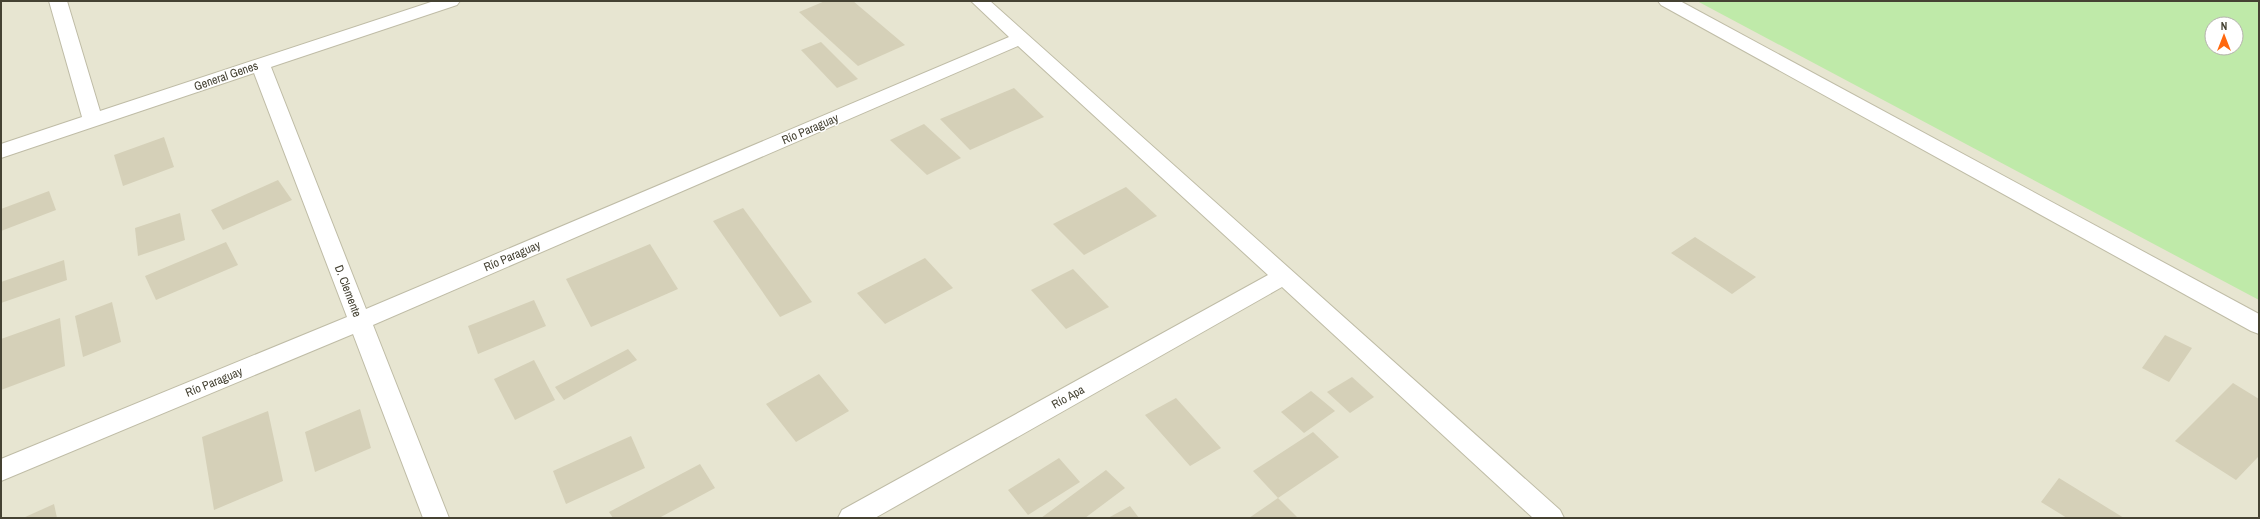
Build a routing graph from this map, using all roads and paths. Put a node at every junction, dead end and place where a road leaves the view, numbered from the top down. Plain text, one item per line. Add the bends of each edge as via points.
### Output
1 (58, 1) edge
2 (451, 1) edge
3 (980, 1) edge
4 (1667, 1) edge
5 (1021, 38) junction
6 (260, 64) junction
7 (93, 120) junction
8 (1, 151) edge
9 (1284, 276) junction
10 (360, 321) junction
11 (2259, 325) edge
12 (1, 470) edge
13 (436, 518) edge
14 (852, 518) edge
15 (1551, 518) edge

1 - 7 street
2 - 6 street, General Genes
3 - 5 street
4 - 11 street
5 - 9 street
5 - 10 street, Río Paraguay
6 - 7 street, General Genes
6 - 10 street, D. Clemente
7 - 8 street, General Genes
9 - 14 street, Río Apa
9 - 15 street
10 - 12 street, Río Paraguay
10 - 13 street, D. Clemente

